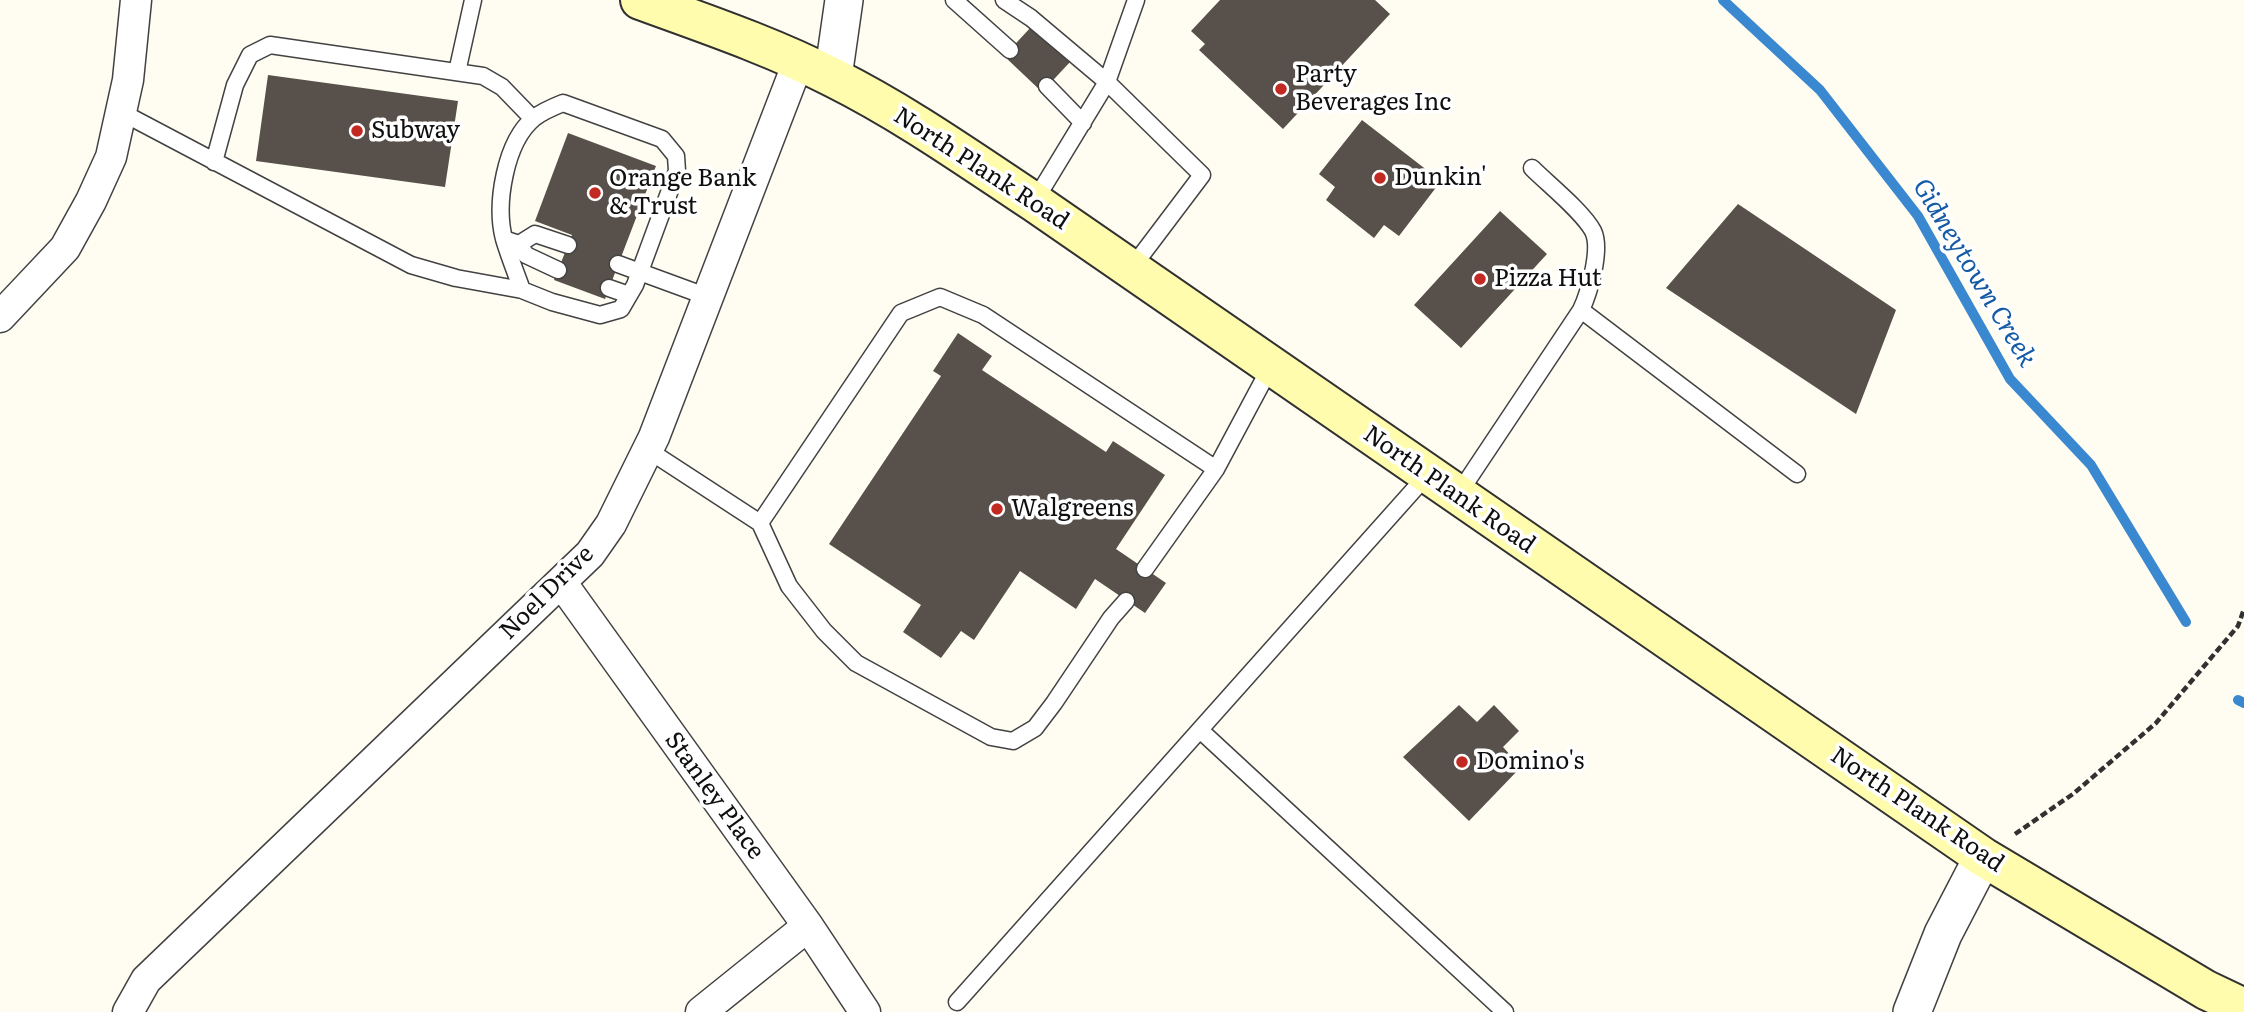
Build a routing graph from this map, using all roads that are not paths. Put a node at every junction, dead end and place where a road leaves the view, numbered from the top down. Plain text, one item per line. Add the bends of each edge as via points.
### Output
1 (136, 0) edge
2 (473, 0) edge
3 (640, 0) edge
4 (845, 0) edge
5 (954, 0) edge
6 (1004, 0) edge
7 (1136, 0) edge
8 (976, 7) edge
9 (1010, 50) dead end
10 (816, 69) junction
11 (457, 72) junction
12 (1107, 82) junction
13 (1046, 86) dead end
14 (121, 112) junction
15 (533, 119) junction
16 (1083, 123) junction
17 (214, 162) junction
18 (1532, 168) dead end
19 (1034, 202) junction
20 (511, 242) junction
21 (568, 245) dead end
22 (618, 264) dead end
23 (1131, 269) junction
24 (558, 270) dead end
25 (640, 272) junction
26 (609, 288) dead end
27 (522, 290) junction
28 (629, 295) junction
29 (708, 297) junction
30 (1581, 310) junction
31 (0, 317) edge
32 (1271, 366) junction
33 (648, 450) junction
34 (1216, 469) junction
35 (1797, 474) dead end
36 (1442, 485) junction
37 (760, 523) junction
38 (1145, 569) dead end
39 (561, 582) junction
40 (1126, 601) dead end
41 (1200, 730) junction
42 (1983, 857) junction
43 (808, 926) junction
44 (957, 1002) dead end
45 (2244, 1008) edge
46 (128, 1012) edge
47 (701, 1012) edge
48 (865, 1012) edge
49 (1505, 1012) edge
50 (1912, 1012) edge

1 - 14 street
2 - 11 lane
3 - 10 main road, North Plank Road
4 - 10 street
5 - 8 lane
6 - 12 lane
7 - 12 lane
8 - 9 lane
10 - 19 main road, North Plank Road via 893,110
10 - 29 street, Noel Drive
11 - 15 lane via 483,76 502,87
11 - 17 lane via 270,45 250,55 235,85
12 - 16 lane
12 - 23 lane via 1202,175
13 - 16 lane
14 - 17 lane
14 - 31 street via 111,157 65,248
15 - 20 lane via 517,138 502,186 502,222
15 - 25 lane via 563,103 662,139 676,156 677,171
16 - 19 lane
17 - 27 lane via 411,265
18 - 30 lane via 1594,233 1594,271
19 - 23 main road, North Plank Road
20 - 21 lane via 535,234
20 - 24 lane via 526,256
20 - 27 lane
22 - 25 lane
23 - 32 main road, North Plank Road
25 - 28 lane
25 - 29 lane
26 - 28 lane
27 - 28 lane via 600,315 621,309
29 - 33 street, Noel Drive
30 - 35 lane
30 - 36 lane
32 - 34 lane
32 - 36 main road, North Plank Road
33 - 37 lane
33 - 39 street, Noel Drive via 611,524 590,554
34 - 37 lane via 983,315 940,297 901,313
34 - 38 lane
36 - 41 lane
36 - 42 main road, North Plank Road
37 - 40 lane via 789,586 856,663 991,737 1013,741 1035,728
39 - 43 street, Stanley Place
39 - 46 street, Noel Drive via 146,981
41 - 44 lane
41 - 49 lane
42 - 45 main road, North Plank Road
42 - 50 street via 1943,934
43 - 47 street
43 - 48 street, Stanley Place

